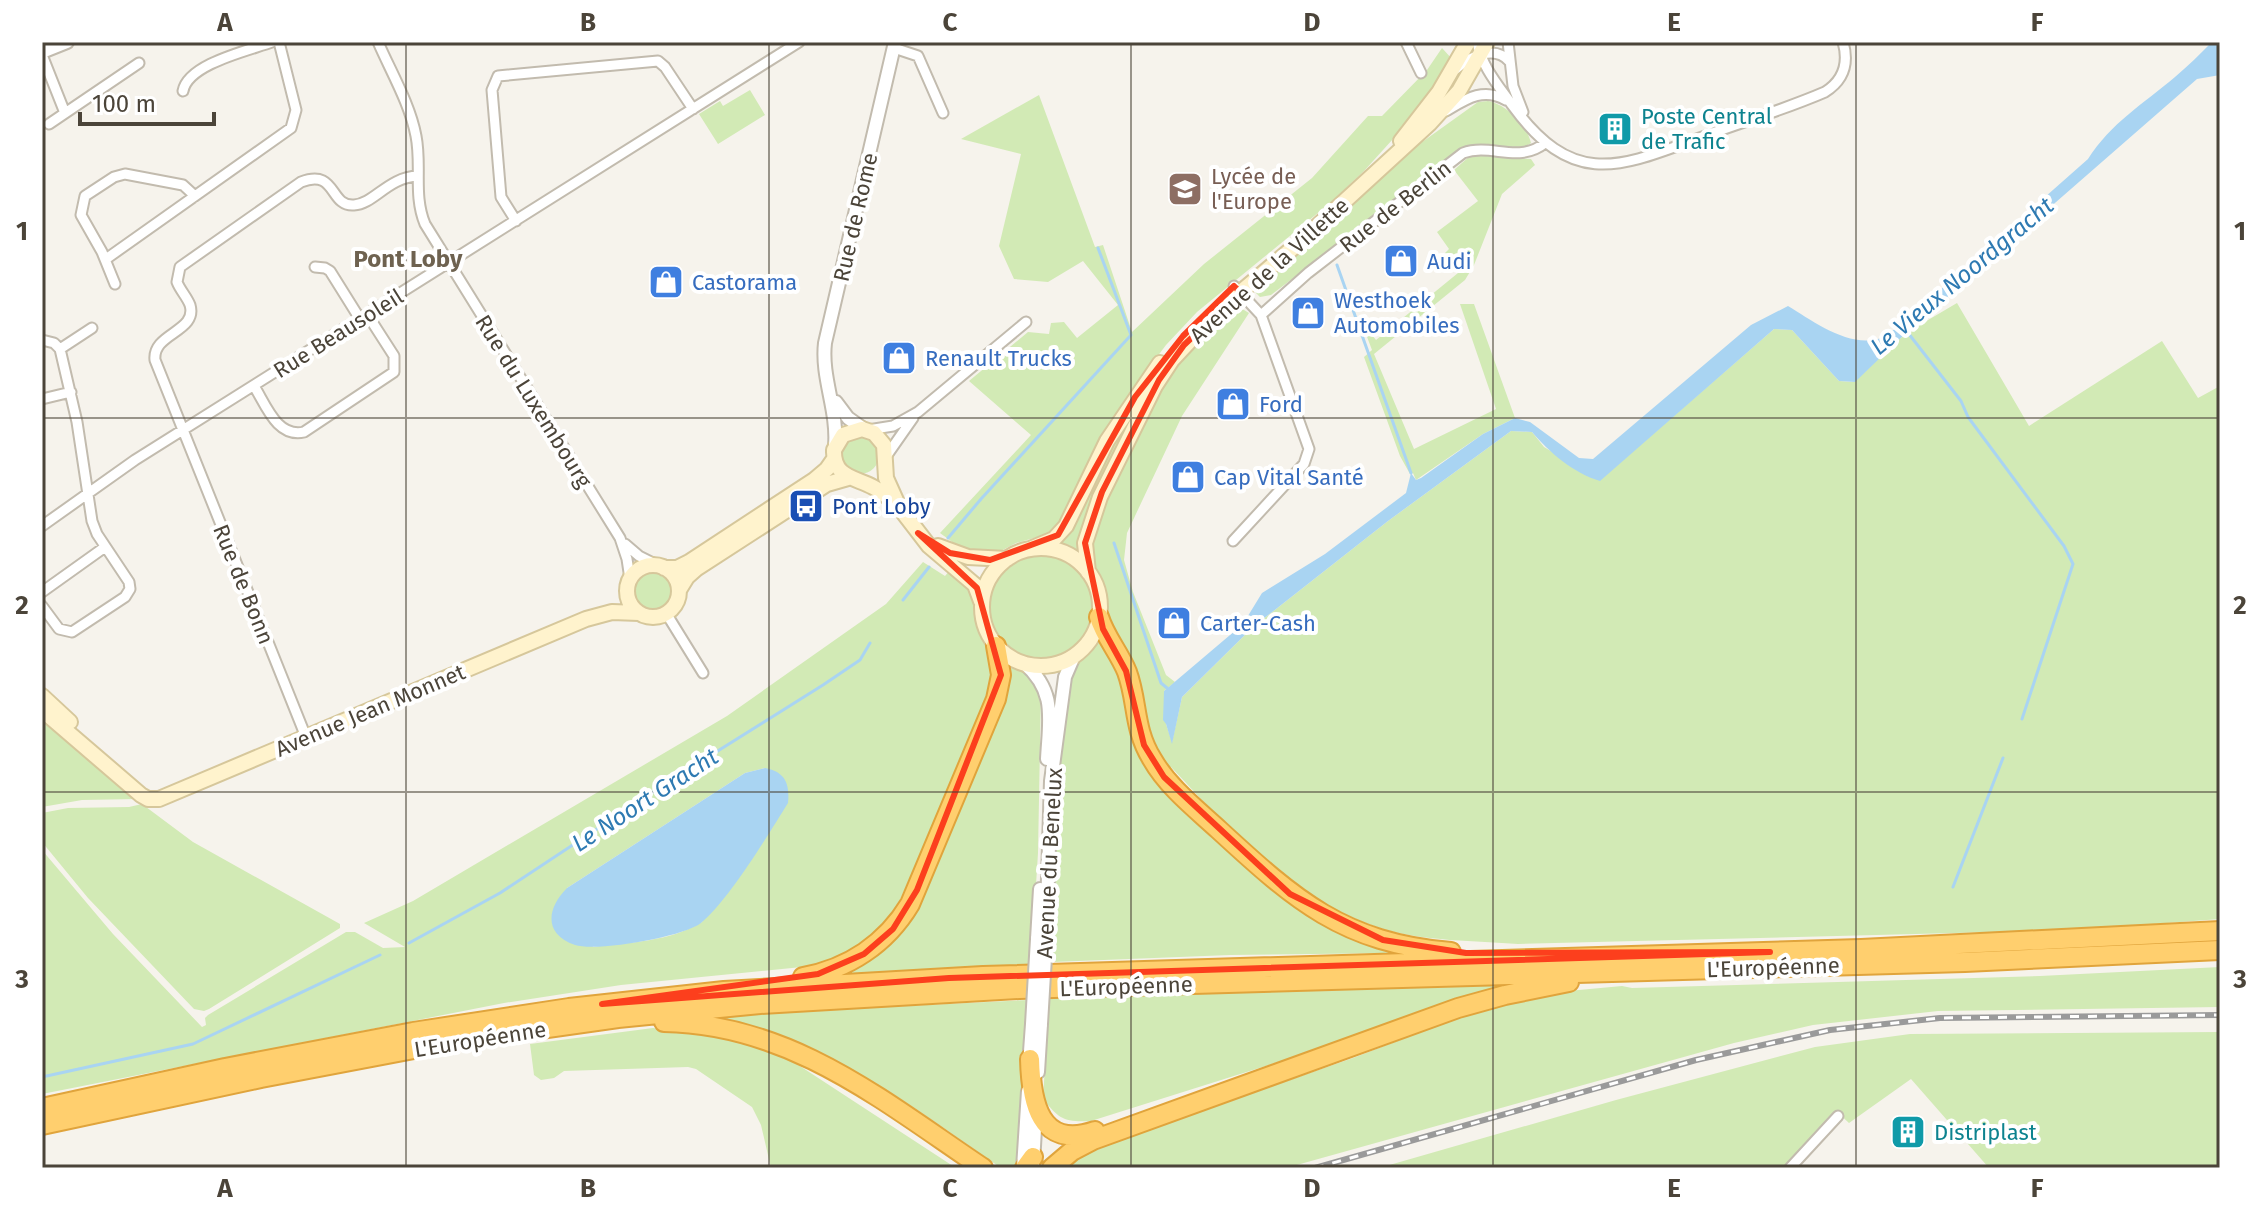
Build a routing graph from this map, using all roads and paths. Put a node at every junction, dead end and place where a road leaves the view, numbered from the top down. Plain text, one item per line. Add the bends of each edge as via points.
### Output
1 (67, 42) edge
2 (272, 42) edge
3 (279, 42) edge
4 (378, 42) edge
5 (799, 42) edge
6 (1406, 42) edge
7 (1468, 42) edge
8 (1508, 42) edge
9 (1843, 42) edge
10 (895, 45) edge
11 (1481, 46) edge
12 (42, 53) edge
13 (1509, 61) junction
14 (139, 63) dead end
15 (1421, 73) dead end
16 (1447, 78) junction
17 (183, 91) dead end
18 (1512, 104) junction
19 (693, 109) junction
20 (65, 113) junction
21 (943, 113) dead end
22 (1436, 117) junction
23 (49, 124) dead end
24 (1533, 129) junction
25 (1545, 143) junction
26 (418, 176) junction
27 (195, 196) junction
28 (516, 221) junction
29 (106, 259) junction
30 (449, 263) junction
31 (315, 267) dead end
32 (115, 284) dead end
33 (1237, 289) junction
34 (1261, 315) junction
35 (364, 317) junction
36 (1026, 322) dead end
37 (92, 328) dead end
38 (42, 340) edge
39 (60, 349) junction
40 (254, 386) junction
41 (71, 392) junction
42 (830, 392) junction
43 (42, 399) edge
44 (918, 412) junction
45 (867, 430) junction
46 (183, 431) junction
47 (835, 452) junction
48 (885, 460) junction
49 (853, 480) junction
50 (87, 494) junction
51 (899, 507) junction
52 (42, 526) edge
53 (918, 533) junction
54 (620, 538) junction
55 (1233, 541) dead end
56 (105, 547) junction
57 (1030, 549) junction
58 (1007, 559) junction
59 (661, 566) junction
60 (1088, 572) junction
61 (628, 582) junction
62 (679, 590) junction
63 (42, 592) edge
64 (982, 604) junction
65 (42, 606) edge
66 (639, 613) junction
67 (666, 613) junction
68 (1099, 617) junction
69 (586, 619) junction
70 (996, 646) junction
71 (1074, 656) junction
72 (1024, 663) junction
73 (703, 673) dead end
74 (42, 696) edge
75 (42, 710) edge
76 (306, 737) junction
77 (113, 769) junction
78 (2220, 931) edge
79 (1042, 940) junction
80 (2220, 950) edge
81 (1770, 952) junction
82 (1864, 965) junction
83 (602, 1004) junction
84 (1036, 1024) junction
85 (522, 1031) junction
86 (779, 1044) junction
87 (1030, 1059) junction
88 (1291, 1068) junction
89 (42, 1108) edge
90 (1036, 1108) junction
91 (1838, 1116) dead end
92 (42, 1125) edge
93 (1028, 1165) edge
94 (970, 1168) edge
95 (983, 1168) edge
96 (1052, 1168) edge
97 (1790, 1168) edge

1 - 12 street
2 - 17 street via 199,69 186,80
3 - 27 street via 295,106 293,125
4 - 26 street, Rue du Luxembourg via 413,124
5 - 19 street, Rue Beausoleil
6 - 15 street
7 - 16 main road, Avenue de la Villette
8 - 13 street
9 - 25 street via 1844,70 1825,92 1642,159 1599,165 1565,157
10 - 21 street via 918,56
10 - 42 street, Rue de Rome via 825,343
11 - 13 street
11 - 16 street
11 - 18 street via 1489,74
11 - 22 main road, Avenue de la Villette via 1459,91
12 - 20 street
13 - 24 street via 1516,97
14 - 20 street
16 - 33 main road, Avenue de la Villette via 1369,176
18 - 22 street via 1482,93
18 - 24 street
19 - 28 street, Rue Beausoleil
19 - 28 street via 658,61 498,76 492,90 501,196
20 - 23 street
22 - 33 main road, Avenue de la Villette via 1361,188
24 - 25 street
25 - 34 street, Rue de Berlin via 1524,154 1463,153
26 - 30 street, Rue du Luxembourg via 423,220
26 - 46 street, Rue de Bonn via 396,180 354,205 342,201 324,181 306,180 180,267 177,282 190,314 159,343 154,355
27 - 29 street
27 - 29 street via 183,185 125,174 88,195 81,215
28 - 30 street, Rue Beausoleil
29 - 32 street
30 - 35 street, Rue Beausoleil
30 - 54 street, Rue du Luxembourg
31 - 35 street via 330,271
33 - 34 street
33 - 57 main road, Avenue de la Villette via 1177,342 1107,441 1062,531
33 - 60 main road, Avenue de la Villette via 1180,350 1155,386 1097,504 1085,543
34 - 55 street via 1309,452 1300,469
35 - 40 street, Rue Beausoleil
35 - 40 street via 394,356 394,372 304,432 282,430
36 - 44 street
37 - 39 street
38 - 39 street
39 - 41 street
40 - 46 street, Rue Beausoleil
41 - 43 street
41 - 50 street
42 - 45 street via 846,416
42 - 47 street, Rue de Rome
44 - 45 street via 893,426
44 - 48 street
45 - 47 main road via 847,432
45 - 48 main road via 881,440
46 - 50 street, Rue Beausoleil
46 - 76 street, Rue de Bonn
47 - 49 main road via 839,471
47 - 59 main road via 814,480 689,562 677,568
48 - 49 main road via 875,476
48 - 51 main road via 889,489
49 - 51 main road via 878,490
49 - 62 main road via 827,484 696,569
50 - 52 street, Rue Beausoleil
50 - 56 street via 93,526
51 - 53 main road
53 - 58 main road via 956,555
53 - 64 main road via 975,585
54 - 59 street, Rue du Luxembourg via 636,554
54 - 61 street, Rue du Luxembourg
56 - 63 street
56 - 65 street via 129,582 127,596 69,632 59,629
57 - 58 main road
57 - 60 main road via 1064,553
58 - 64 main road via 990,577
59 - 61 main road via 641,568
59 - 62 main road via 675,577
60 - 68 main road via 1099,595
61 - 66 main road via 629,601
61 - 69 main road, Avenue Jean Monnet via 612,604
62 - 67 main road
64 - 70 main road via 985,627
66 - 67 main road
66 - 69 main road, Avenue Jean Monnet via 612,612
67 - 73 street
68 - 71 main road via 1089,641
68 - 81 highway via 1126,671 1139,734 1160,772 1278,884 1333,921 1392,942 1448,952
69 - 76 main road, Avenue Jean Monnet
70 - 72 main road
70 - 83 highway via 1001,675 994,705 914,897 883,939 848,963 811,976
71 - 72 main road via 1054,665
71 - 79 street, Avenue du Benelux via 1065,677 1052,772
72 - 79 street, Avenue du Benelux via 1044,684 1048,698
74 - 77 main road
75 - 77 main road
76 - 77 main road, Avenue Jean Monnet via 153,799 143,797
78 - 81 highway, L'Européenne
79 - 84 street, Avenue du Benelux, bridge
80 - 82 highway, L'Européenne
81 - 83 highway, L'Européenne via 960,977
82 - 85 highway, L'Européenne via 949,992 760,1004
82 - 88 highway via 1556,984 1467,1005
83 - 89 highway, L'Européenne via 362,1041
84 - 87 street, Avenue du Benelux
84 - 90 street, Avenue du Benelux
85 - 86 highway via 679,1022 730,1029
85 - 92 highway, L'Européenne
86 - 94 highway
86 - 95 highway via 833,1069
87 - 90 highway
87 - 93 street, Avenue du Benelux
88 - 90 highway via 1082,1135 1053,1129
88 - 96 highway via 1093,1140
90 - 93 street, Avenue du Benelux
91 - 97 street

